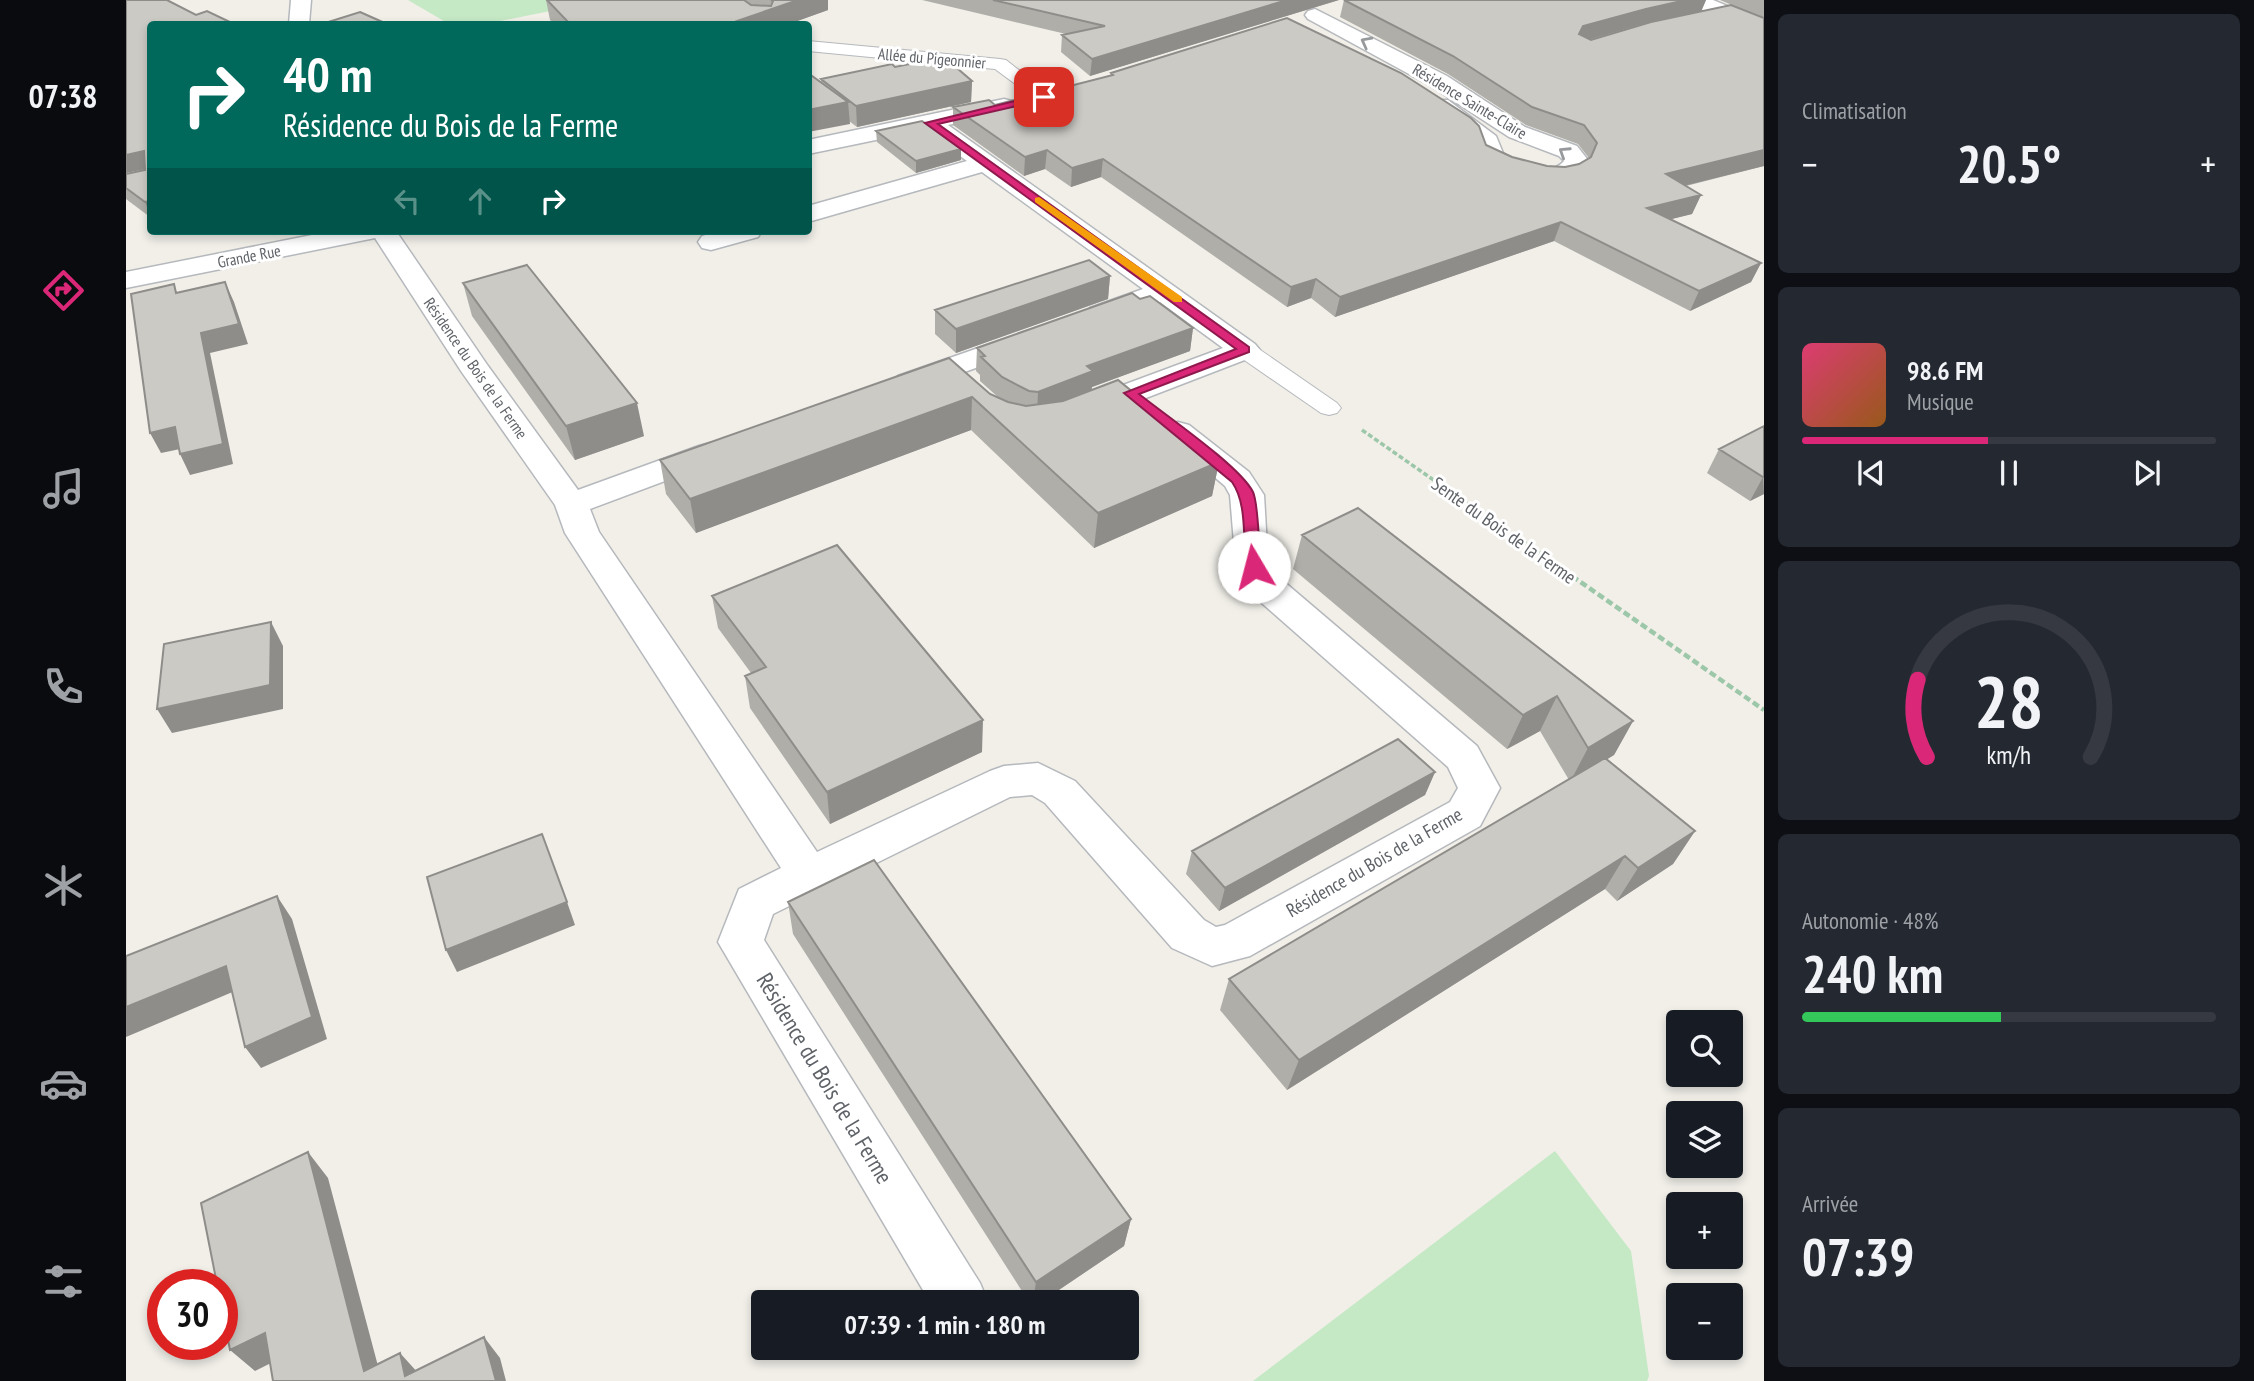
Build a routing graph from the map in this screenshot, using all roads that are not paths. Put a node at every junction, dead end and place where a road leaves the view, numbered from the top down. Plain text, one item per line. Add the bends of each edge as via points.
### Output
1 (301, 0) edge
2 (1695, 0) edge
3 (1349, 6) edge
4 (1728, 14) junction
5 (1703, 20) edge
6 (299, 21) edge
7 (1302, 23) junction
8 (1764, 29) edge
9 (812, 46) edge
10 (1069, 91) edge
11 (1044, 97) junction
12 (930, 123) junction
13 (812, 146) edge
14 (986, 163) junction
15 (812, 213) edge
16 (352, 235) edge
17 (386, 235) edge
18 (735, 235) edge
19 (711, 242) dead end
20 (126, 281) edge
21 (1165, 290) junction
22 (1245, 350) junction
23 (946, 369) junction
24 (881, 392) edge
25 (1130, 393) junction
26 (974, 394) edge
27 (1329, 408) road end
28 (1055, 422) edge
29 (739, 443) edge
30 (570, 504) junction
31 (809, 874) junction
32 (954, 1290) edge

1 - 6 street
2 - 4 street
3 - 7 street
4 - 5 lane
4 - 8 street
7 -> 7 street, Résidence Sainte-Claire via 1475,129 1488,141 1491,156 1504,166 1548,175 1567,174 1575,167 1576,160 1568,151 1517,132 1439,81
9 - 11 lane, Allée du Pigeonnier via 1000,64
10 - 11 street
11 - 12 street
12 - 13 street
12 - 14 street
14 - 15 street
14 - 21 street
16 - 20 street, Grande Rue
17 - 30 street, Résidence du Bois de la Ferme
18 - 19 street
21 - 22 street
21 - 23 street
22 - 25 street
22 - 27 lane
23 - 24 street
23 - 26 street
25 - 28 street
25 - 31 street, Résidence du Bois de la Ferme via 1237,479 1247,495 1254,567 1269,589 1463,757 1479,788 1465,814 1234,942 1212,947 1188,934 1060,792 1038,779 1004,782
29 - 30 street
30 - 31 street, Résidence du Bois de la Ferme via 582,533
31 - 32 street, Résidence du Bois de la Ferme via 755,902 741,942

